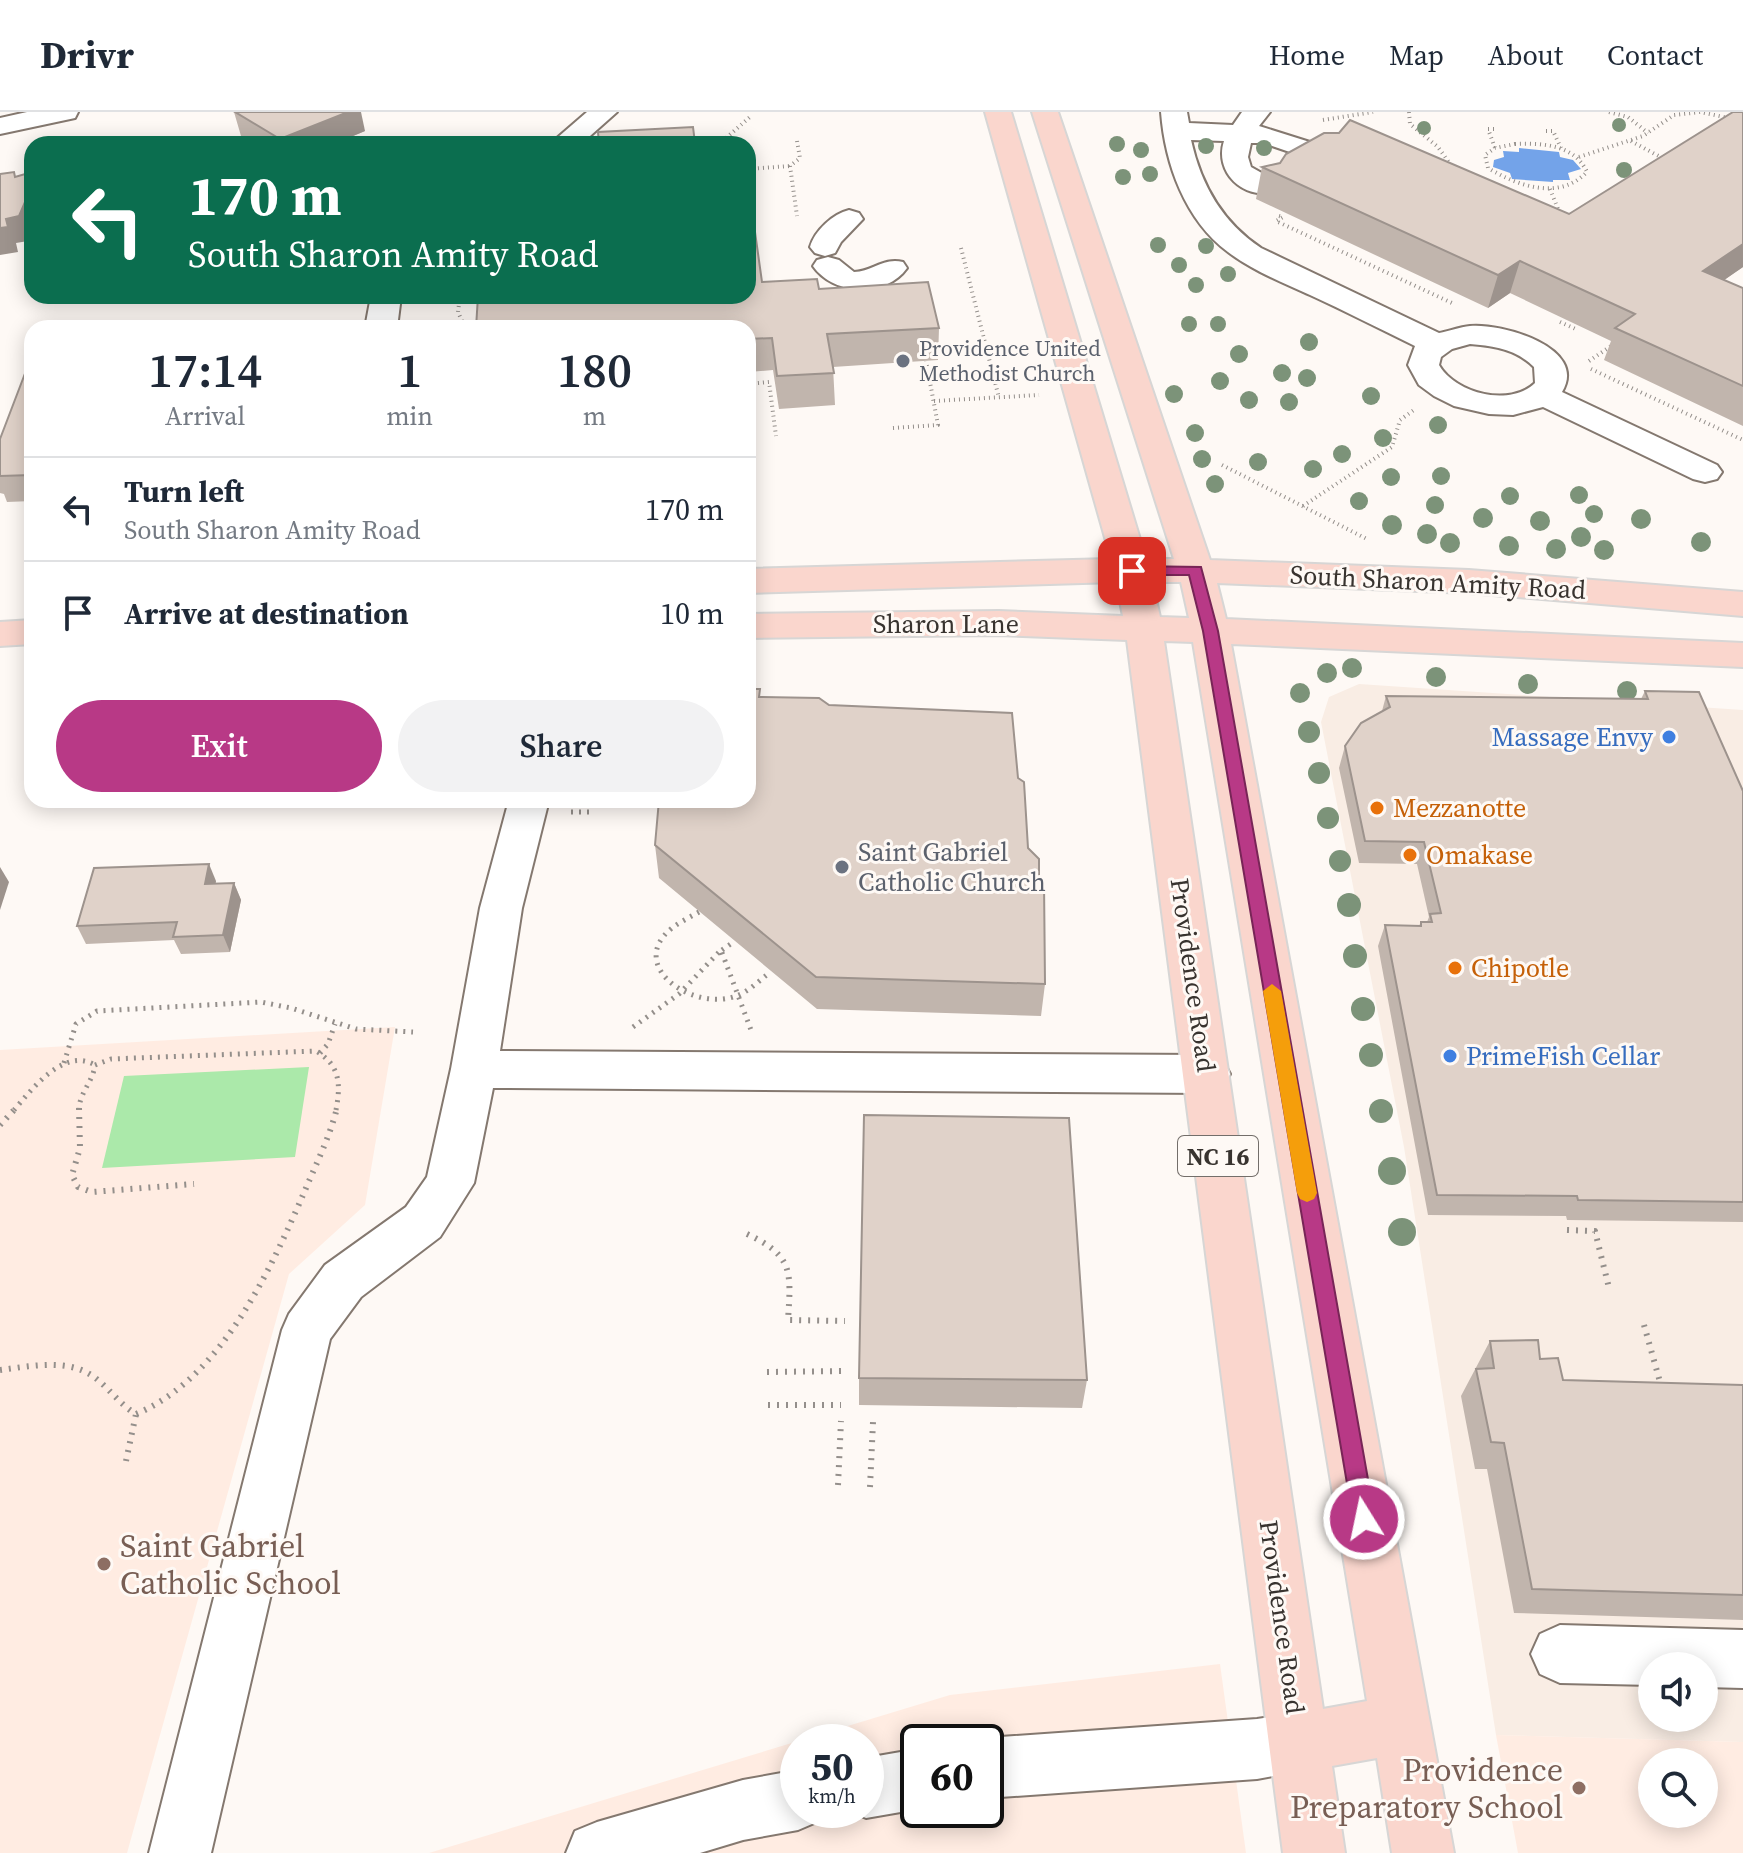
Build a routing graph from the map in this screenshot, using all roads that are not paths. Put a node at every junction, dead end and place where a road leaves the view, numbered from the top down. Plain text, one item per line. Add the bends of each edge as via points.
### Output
1 (65, 112) edge
2 (604, 112) edge
3 (998, 112) edge
4 (1045, 112) edge
5 (1175, 122) edge
6 (1249, 122) edge
7 (0, 126) edge
8 (574, 136) edge
9 (1322, 155) edge
10 (1267, 199) road end
11 (849, 219) dead end
12 (892, 268) dead end
13 (1436, 344) junction
14 (1545, 396) junction
15 (1705, 472) dead end
16 (1132, 571) junction
17 (1196, 571) junction
18 (756, 581) edge
19 (1743, 604) edge
20 (756, 626) edge
21 (1144, 629) junction
22 (1210, 631) junction
23 (24, 632) edge
24 (0, 634) edge
25 (1743, 655) edge
26 (527, 808) edge
27 (474, 1069) junction
28 (1207, 1074) junction
29 (1560, 1654) dead end
30 (1743, 1659) edge
31 (1400, 1725) junction
32 (1299, 1742) junction
33 (1004, 1767) edge
34 (780, 1803) edge
35 (180, 1853) edge
36 (597, 1853) edge
37 (1314, 1853) edge
38 (1423, 1853) edge

1 - 7 street
2 - 8 street
3 - 16 main road, Providence Road / NC 16
4 - 17 main road, NC 16
5 - 6 street
5 - 13 street via 1192,186 1217,227 1240,247
6 - 9 street
6 - 10 street via 1235,159
11 - 12 street via 827,239 826,257 836,276 860,282
13 - 14 street via 1470,335 1529,348 1552,370
13 - 14 street via 1423,364 1427,375 1454,396 1496,406
14 - 15 street
16 - 17 main road, South Sharon Amity Road
16 - 18 main road, Sharon Lane
16 - 21 main road, Providence Road / NC 16
17 - 19 main road, South Sharon Amity Road via 1440,580
17 - 22 main road, NC 16
20 - 21 main road, Sharon Lane via 999,623
21 - 22 main road
21 - 28 main road, Providence Road / NC 16
22 - 25 main road
22 - 31 main road, NC 16
23 - 24 main road
26 - 27 street via 501,908
27 - 28 street
27 - 35 street via 450,1183 423,1222 343,1281 307,1330
28 - 32 main road, Providence Road / NC 16
29 - 30 street
31 - 32 main road
31 - 38 main road, NC 16
32 - 33 street
32 - 37 main road, Providence Road / NC 16
34 - 36 street

